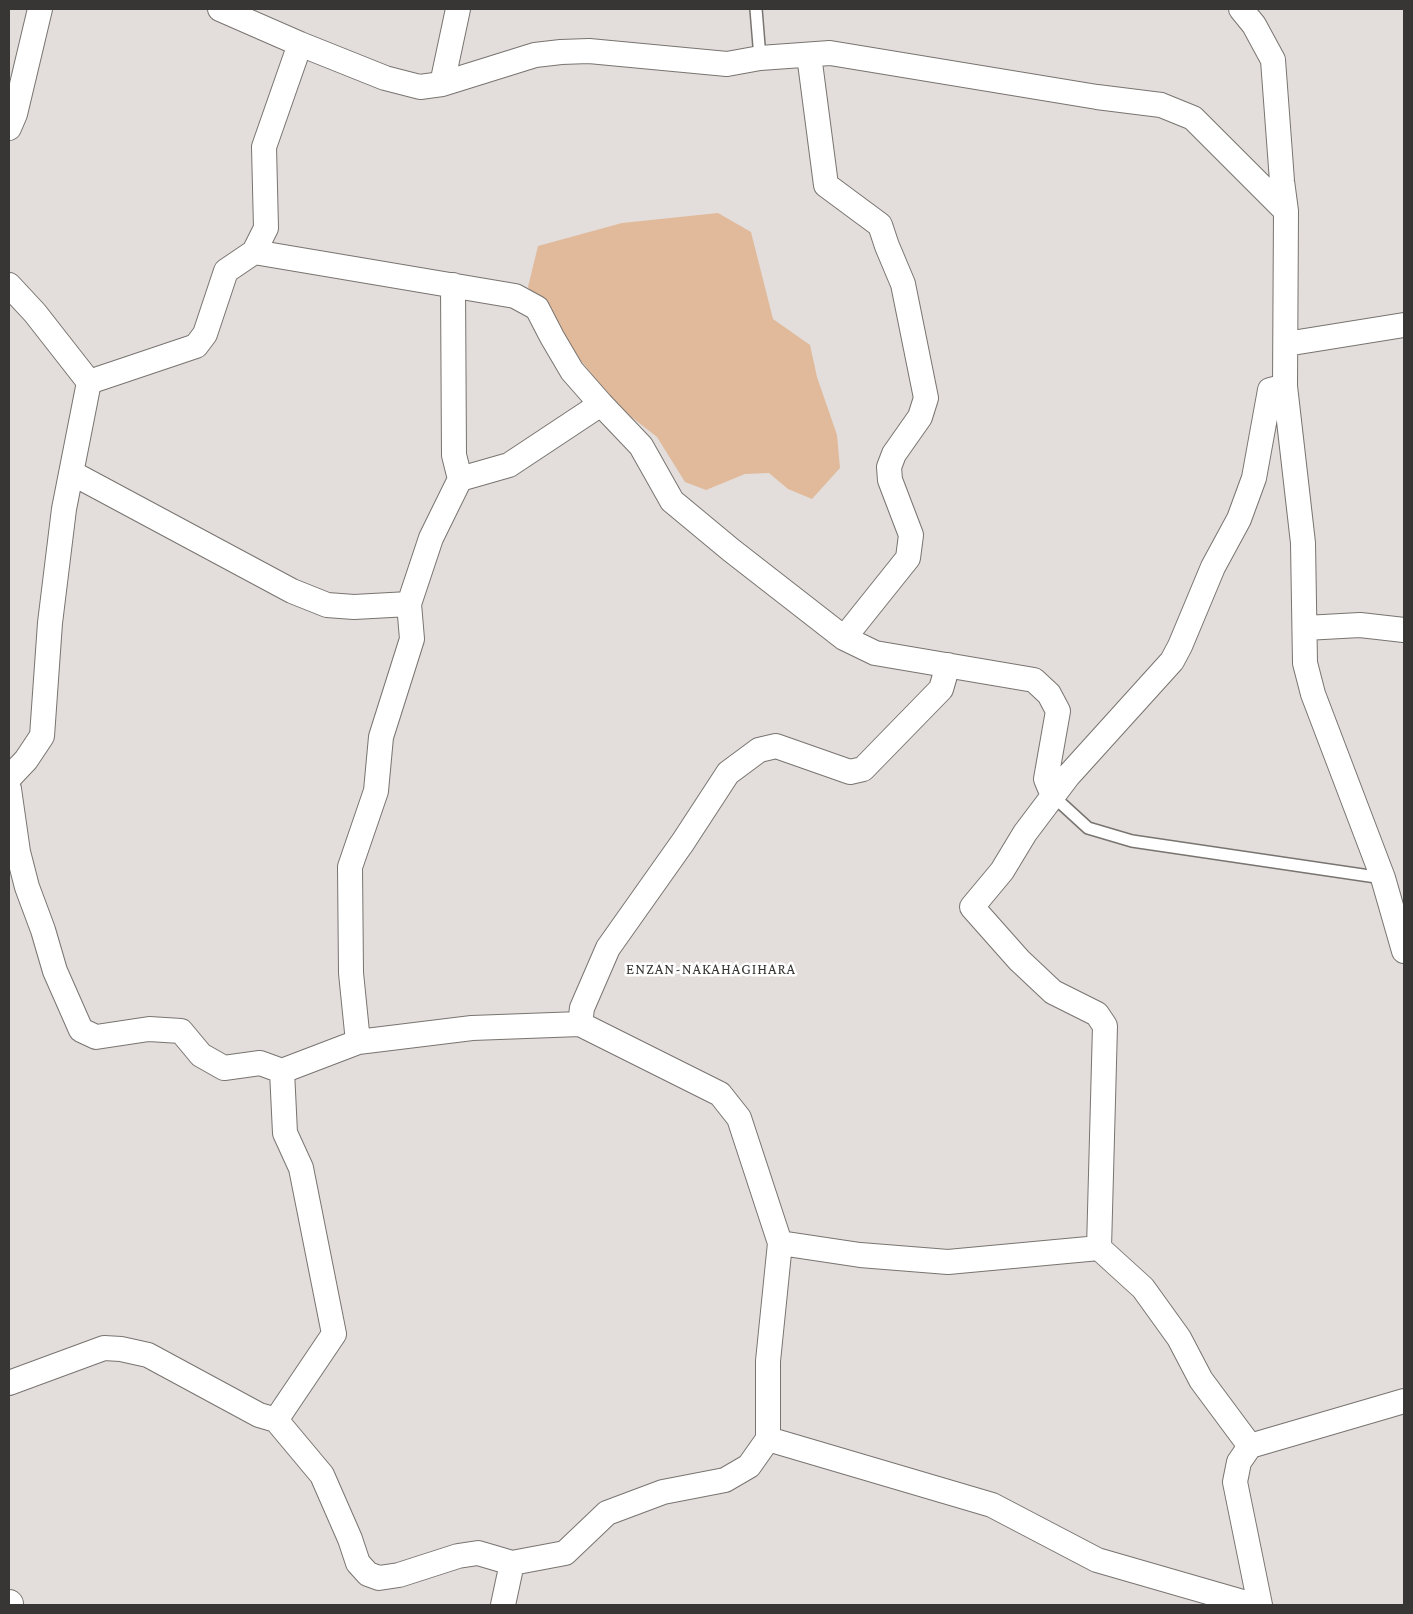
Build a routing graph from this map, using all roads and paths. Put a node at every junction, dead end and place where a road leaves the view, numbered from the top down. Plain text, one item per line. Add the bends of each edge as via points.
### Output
1 (40, 9) edge
2 (220, 9) edge
3 (458, 9) edge
4 (756, 9) edge
5 (1240, 9) edge
6 (300, 44) junction
7 (809, 55) junction
8 (760, 58) junction
9 (442, 84) junction
10 (9, 128) edge
11 (1286, 211) junction
12 (254, 252) junction
13 (9, 285) edge
14 (453, 285) junction
15 (1404, 325) edge
16 (1286, 344) junction
17 (90, 382) junction
18 (1285, 386) junction
19 (601, 404) junction
20 (72, 473) junction
21 (460, 479) junction
22 (409, 604) junction
23 (1305, 628) junction
24 (1404, 630) edge
25 (844, 638) junction
26 (948, 665) junction
27 (9, 778) edge
28 (9, 789) edge
29 (1053, 796) junction
30 (1393, 878) edge
31 (1404, 951) edge
32 (580, 1024) junction
33 (358, 1042) junction
34 (282, 1071) junction
35 (780, 1243) junction
36 (1099, 1248) junction
37 (9, 1383) edge
38 (1404, 1400) edge
39 (276, 1420) junction
40 (768, 1439) junction
41 (1250, 1446) junction
42 (512, 1563) junction
43 (503, 1605) edge
44 (1253, 1605) edge
45 (1260, 1605) edge

1 - 10 street
2 - 6 street
3 - 9 street
4 - 8 lane
5 - 11 street via 1254,25 1273,60
6 - 9 street via 385,78 420,87
6 - 12 street via 264,147 266,228
7 - 8 street
7 - 11 street via 830,53 1161,105 1193,118
7 - 25 street via 826,185 880,225 903,284 926,398 920,418 894,454 889,467 890,480 911,535 908,558
8 - 9 street via 727,64 589,51 561,52 535,55
11 - 16 street
12 - 14 street
12 - 17 street via 226,271 205,334 196,346
13 - 17 street
14 - 19 street via 515,296 537,308 572,371
14 - 21 street via 454,455
15 - 16 street
16 - 18 street
17 - 20 street
18 - 23 street via 1303,543
18 - 29 street via 1270,390 1254,478 1239,519 1213,567 1172,661
19 - 21 street via 509,465
19 - 25 street via 641,446 672,501
20 - 22 street via 292,591 327,605
20 - 27 street via 64,509 50,623 42,736
21 - 22 street via 431,538
22 - 33 street via 412,639 381,737 376,791 350,867 351,973
23 - 24 street via 1360,626
23 - 30 street via 1306,663 1313,694
25 - 26 street via 875,653
26 - 29 street via 1034,680 1049,694 1058,711 1046,779
26 - 32 street via 941,689 864,769 850,772 776,746 759,750 728,773 608,948 582,1008
28 - 34 street via 18,852 27,887 55,971 81,1030 96,1037 149,1028 181,1031 201,1055 224,1068 260,1063
29 - 30 lane via 1088,828 1132,841
29 - 36 street via 1002,871 972,908 1053,992 1097,1014 1106,1026
30 - 31 street
32 - 33 street via 472,1028
32 - 35 street via 720,1094 739,1118
33 - 34 street
34 - 39 street via 285,1133 301,1168 334,1334
35 - 36 street via 860,1255 948,1262
35 - 40 street via 768,1362
36 - 41 street via 1143,1288 1179,1338 1201,1380
37 - 39 street via 104,1348 120,1348 148,1355 259,1415
38 - 41 street
39 - 42 street via 322,1475 358,1563 368,1574 379,1578 399,1575 478,1552
40 - 42 street via 749,1466 724,1480 664,1492 607,1513 565,1553
40 - 44 street via 992,1505 1097,1560
41 - 45 street via 1239,1462 1235,1482
42 - 43 street

